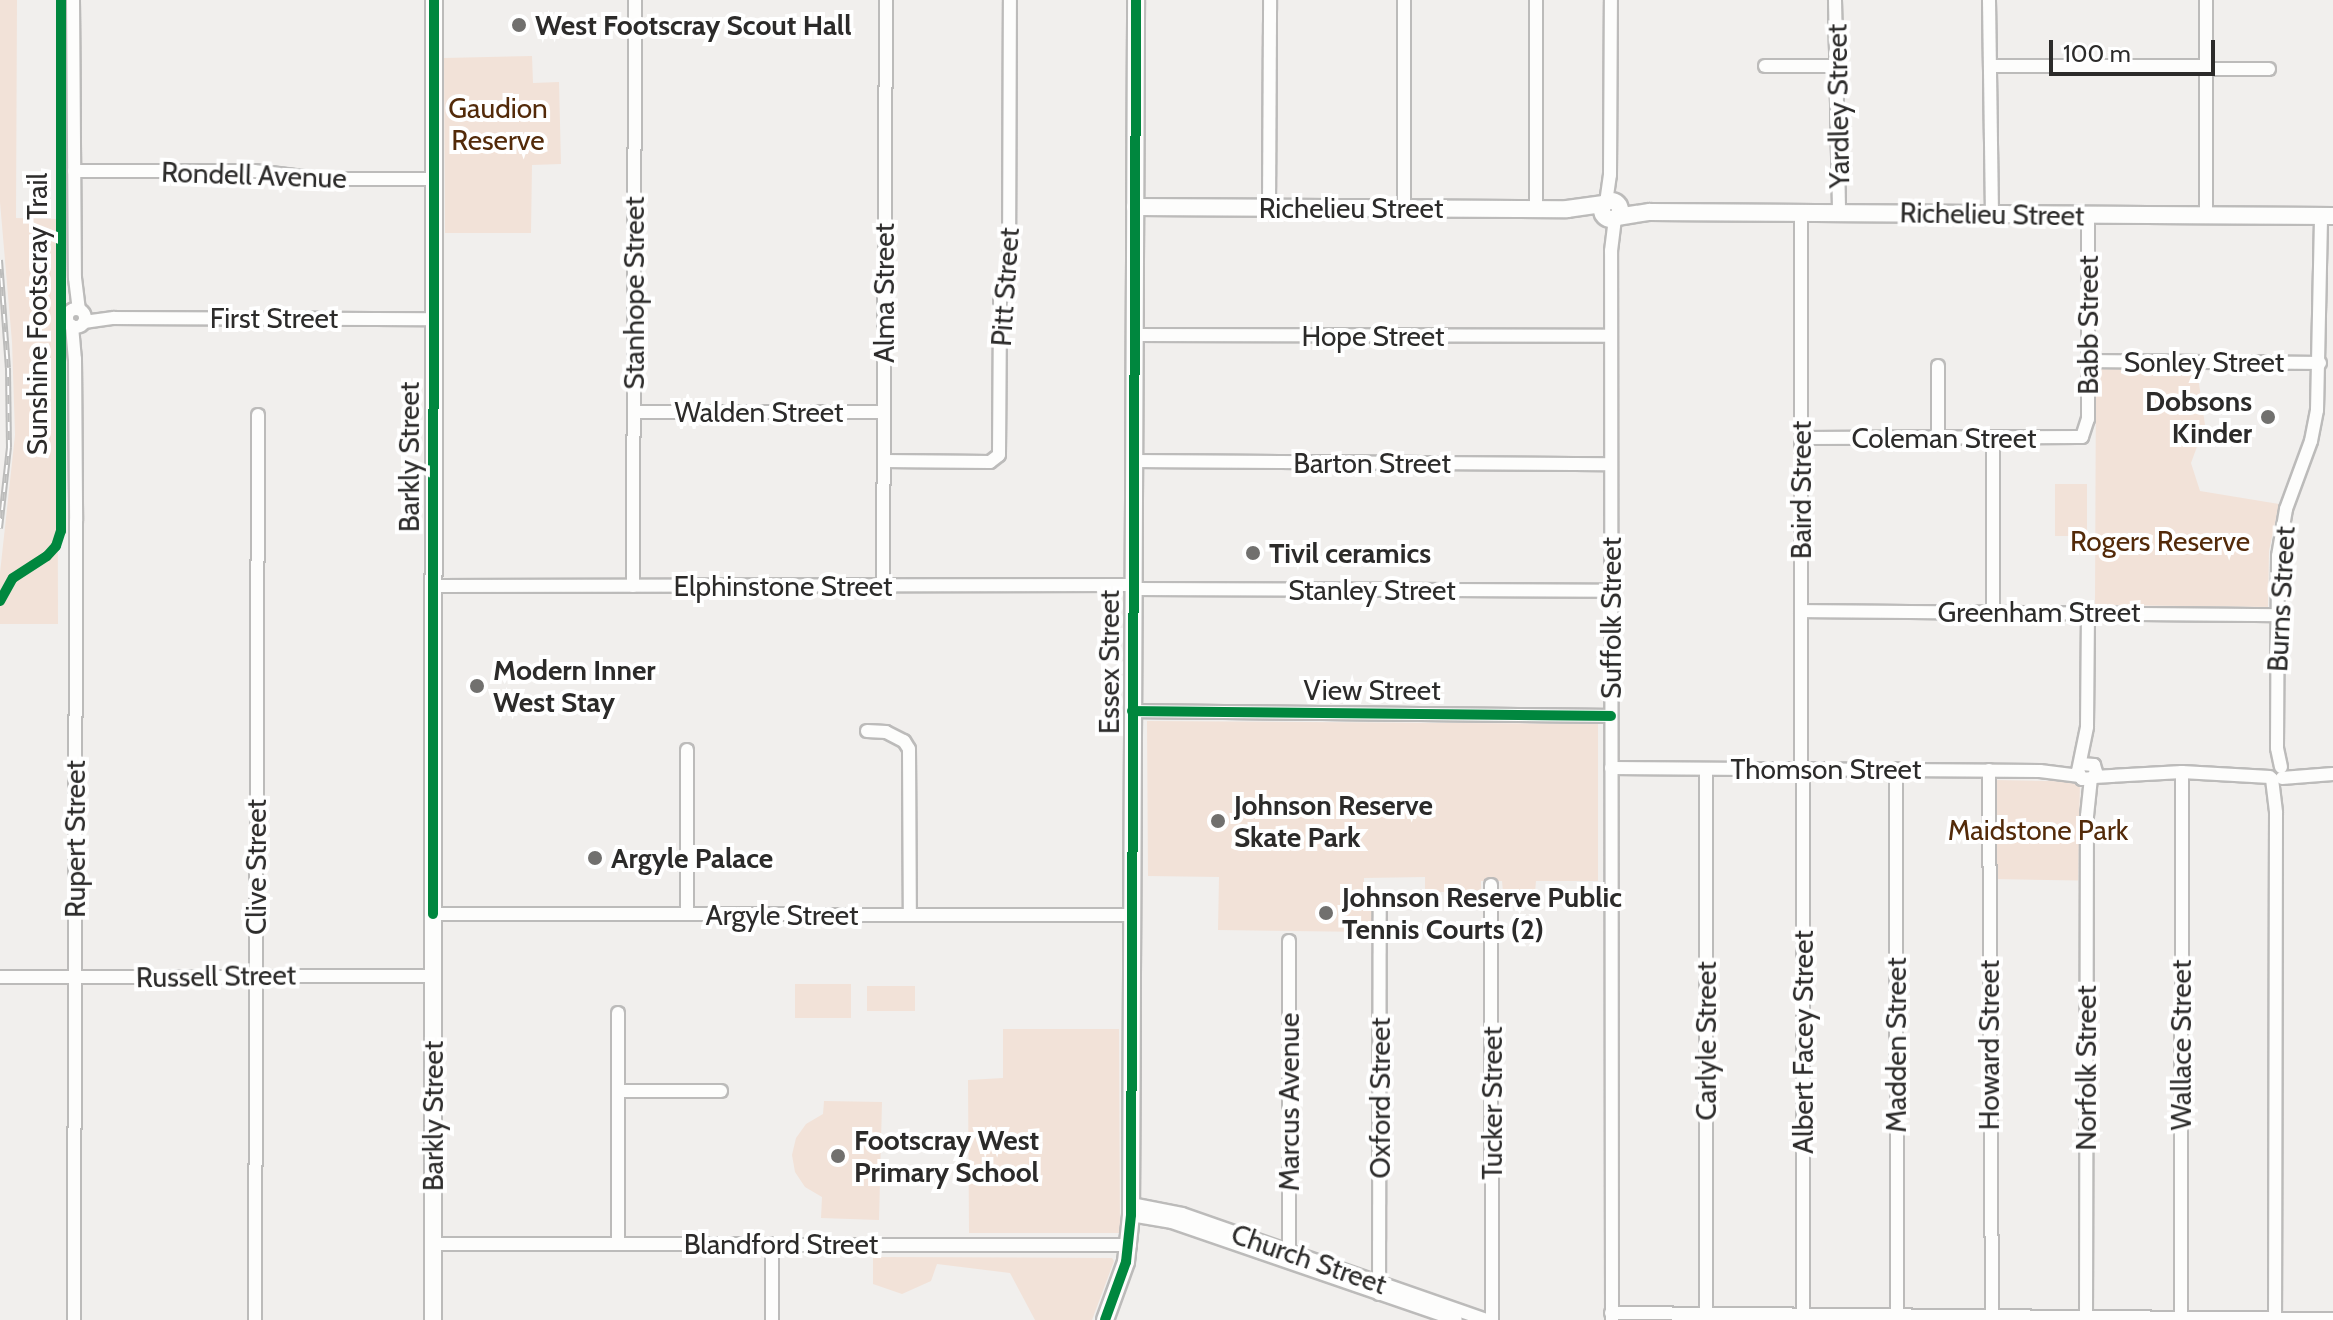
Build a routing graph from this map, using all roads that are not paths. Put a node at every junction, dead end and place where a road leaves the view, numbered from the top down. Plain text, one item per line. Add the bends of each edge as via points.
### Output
1 (73, 0) edge
2 (79, 0) edge
3 (434, 0) edge
4 (635, 0) edge
5 (886, 0) edge
6 (1010, 0) edge
7 (1136, 0) edge
8 (1270, 0) edge
9 (1404, 0) edge
10 (1536, 0) edge
11 (1611, 0) edge
12 (1835, 0) edge
13 (1989, 0) edge
14 (2206, 0) edge
15 (76, 16) junction
16 (1765, 66) dead end
17 (1839, 66) junction
18 (1992, 66) junction
19 (2206, 68) junction
20 (2269, 69) dead end
21 (74, 171) junction
22 (434, 179) junction
23 (1135, 207) junction
24 (1269, 208) junction
25 (1404, 208) junction
26 (1536, 208) junction
27 (1611, 210) junction
28 (1801, 212) junction
29 (1839, 212) junction
30 (1992, 214) junction
31 (2088, 215) junction
32 (2206, 216) junction
33 (2327, 216) edge
34 (78, 318) junction
35 (433, 319) junction
36 (1134, 335) junction
37 (1611, 336) junction
38 (2088, 361) junction
39 (2320, 363) junction
40 (1938, 366) dead end
41 (634, 412) junction
42 (884, 412) junction
43 (258, 415) dead end
44 (2085, 434) joint
45 (1802, 438) junction
46 (1938, 438) junction
47 (1993, 439) junction
48 (884, 461) junction
49 (1134, 461) junction
50 (1611, 464) junction
51 (883, 585) junction
52 (433, 586) junction
53 (633, 586) junction
54 (1133, 587) junction
55 (1611, 591) junction
56 (1801, 611) junction
57 (1993, 611) junction
58 (2088, 612) junction
59 (2277, 615) junction
60 (1132, 711) junction
61 (1611, 716) junction
62 (867, 731) dead end
63 (687, 750) dead end
64 (1611, 768) junction
65 (1706, 769) junction
66 (1802, 769) junction
67 (1896, 769) junction
68 (1989, 770) junction
69 (2087, 772) junction
70 (2182, 772) junction
71 (2277, 773) junction
72 (2333, 774) edge
73 (1491, 885) dead end
74 (1380, 903) dead end
75 (433, 914) junction
76 (687, 914) junction
77 (910, 915) junction
78 (1132, 915) junction
79 (1289, 941) dead end
80 (256, 976) junction
81 (433, 976) junction
82 (0, 977) edge
83 (74, 977) junction
84 (618, 1013) dead end
85 (619, 1091) junction
86 (721, 1091) dead end
87 (1131, 1210) junction
88 (433, 1244) junction
89 (618, 1244) junction
90 (772, 1244) junction
91 (1130, 1245) junction
92 (1289, 1257) junction
93 (1379, 1289) junction
94 (1706, 1314) junction
95 (1803, 1315) junction
96 (1612, 1317) edge
97 (1896, 1318) edge
98 (1992, 1318) edge
99 (2181, 1318) junction
100 (2086, 1319) edge
101 (2275, 1319) edge
102 (2333, 1319) edge
103 (74, 1320) edge
104 (255, 1320) edge
105 (433, 1320) edge
106 (772, 1320) edge
107 (1105, 1320) edge
108 (1456, 1320) edge
109 (1486, 1320) edge
110 (1492, 1320) edge

1 - 15 street, Rupert Street
2 - 15 street, Rupert Street
3 - 22 street, Barkly Street
4 - 41 street, Stanhope Street
5 - 42 street, Alma Street
6 - 48 street, Pitt Street via 1009,266 1000,300 999,455 990,462
7 - 23 street, Essex Street
8 - 24 street
9 - 25 street
10 - 26 street
11 - 27 street, Suffolk Street
12 - 17 street, Yardley Street
13 - 18 street
14 - 19 street
15 - 21 street, Rupert Street
16 - 17 street
17 - 29 street, Yardley Street
18 - 19 street
18 - 30 street
19 - 20 street
19 - 32 street
21 - 22 street, Rondell Avenue
21 - 34 street, Rupert Street
22 - 35 street, Barkly Street
23 - 24 street, Richelieu Street
23 - 36 street, Essex Street
24 - 25 street, Richelieu Street
25 - 26 street, Richelieu Street
26 - 27 street, Richelieu Street
27 - 28 street, Richelieu Street
27 - 37 street, Suffolk Street
28 - 29 street, Richelieu Street
28 - 45 street, Baird Street
29 - 30 street, Richelieu Street
30 - 31 street, Richelieu Street
31 - 32 street, Richelieu Street
31 - 38 street, Babb Street
32 - 33 street, Richelieu Street
33 - 39 street, Burns Street
34 - 35 street, First Street
34 - 83 street, Rupert Street
35 - 52 street, Barkly Street
36 - 37 street, Hope Street
36 - 49 street, Essex Street
37 - 50 street, Suffolk Street
38 - 39 street, Sonley Street
38 - 44 street, Babb Street
39 - 59 street, Burns Street via 2314,426 2279,542
40 - 46 street
41 - 42 street, Walden Street
41 - 53 street, Stanhope Street
42 - 48 street, Alma Street
43 - 80 street, Clive Street
44 - 47 street, Coleman Street via 2076,439
45 - 46 street, Coleman Street
45 - 56 street, Baird Street
46 - 47 street, Coleman Street
47 - 57 street
48 - 51 street, Alma Street
49 - 50 street, Barton Street
49 - 54 street, Essex Street
50 - 55 street, Suffolk Street
51 - 53 street, Elphinstone Street
51 - 54 street, Elphinstone Street
52 - 53 street, Elphinstone Street
52 - 75 street, Barkly Street
54 - 55 street, Stanley Street
54 - 60 street, Essex Street
55 - 61 street, Suffolk Street
56 - 57 street, Greenham Street
56 - 66 street, Baird Street
57 - 58 street, Greenham Street
58 - 59 street, Greenham Street
58 - 69 street, Norfolk Street
59 - 71 street, Burns Street
60 - 61 street, View Street
60 - 78 street, Essex Street
61 - 64 street, Suffolk Street
62 - 77 street via 886,732 909,749
63 - 76 street
64 - 65 street, Thomson Street
64 - 96 street, Suffolk Street
65 - 66 street, Thomson Street
65 - 94 street, Carlyle Street
66 - 67 street, Thomson Street
66 - 95 street, Albert Facey Street
67 - 68 street, Thomson Street
67 - 97 street, Madden Street
68 - 69 street, Thomson Street
68 - 98 street, Howard Street
69 - 70 street, Thomson Street
69 - 100 street, Norfolk Street
70 - 71 street, Thomson Street
70 - 99 street, Wallace Street
71 - 72 street, Thomson Street
71 - 101 street, Burns Street
73 - 110 street, Tucker Street
74 - 93 street, Oxford Street
75 - 76 street, Argyle Street
75 - 81 street, Barkly Street
76 - 77 street, Argyle Street
77 - 78 street, Argyle Street
78 - 87 street, Essex Street
79 - 92 street, Marcus Avenue
80 - 81 street, Russell Street
80 - 83 street, Russell Street
80 - 104 street, Clive Street
81 - 88 street, Barkly Street
82 - 83 street, Russell Street
83 - 103 street, Rupert Street
84 - 85 street
85 - 86 street
85 - 89 street
87 - 91 street, Essex Street
87 - 92 street, Church Street via 1165,1209
88 - 89 street, Blandford Street
88 - 105 street, Barkly Street
89 - 90 street, Blandford Street
90 - 91 street, Blandford Street
90 - 106 street
91 - 107 street, Essex Street
92 - 93 street, Church Street
93 - 108 street, Church Street
93 - 109 street, Church Street
94 - 95 street
94 - 96 street
95 - 97 street
97 - 98 street
98 - 100 street
99 - 100 street
99 - 101 street
101 - 102 street

